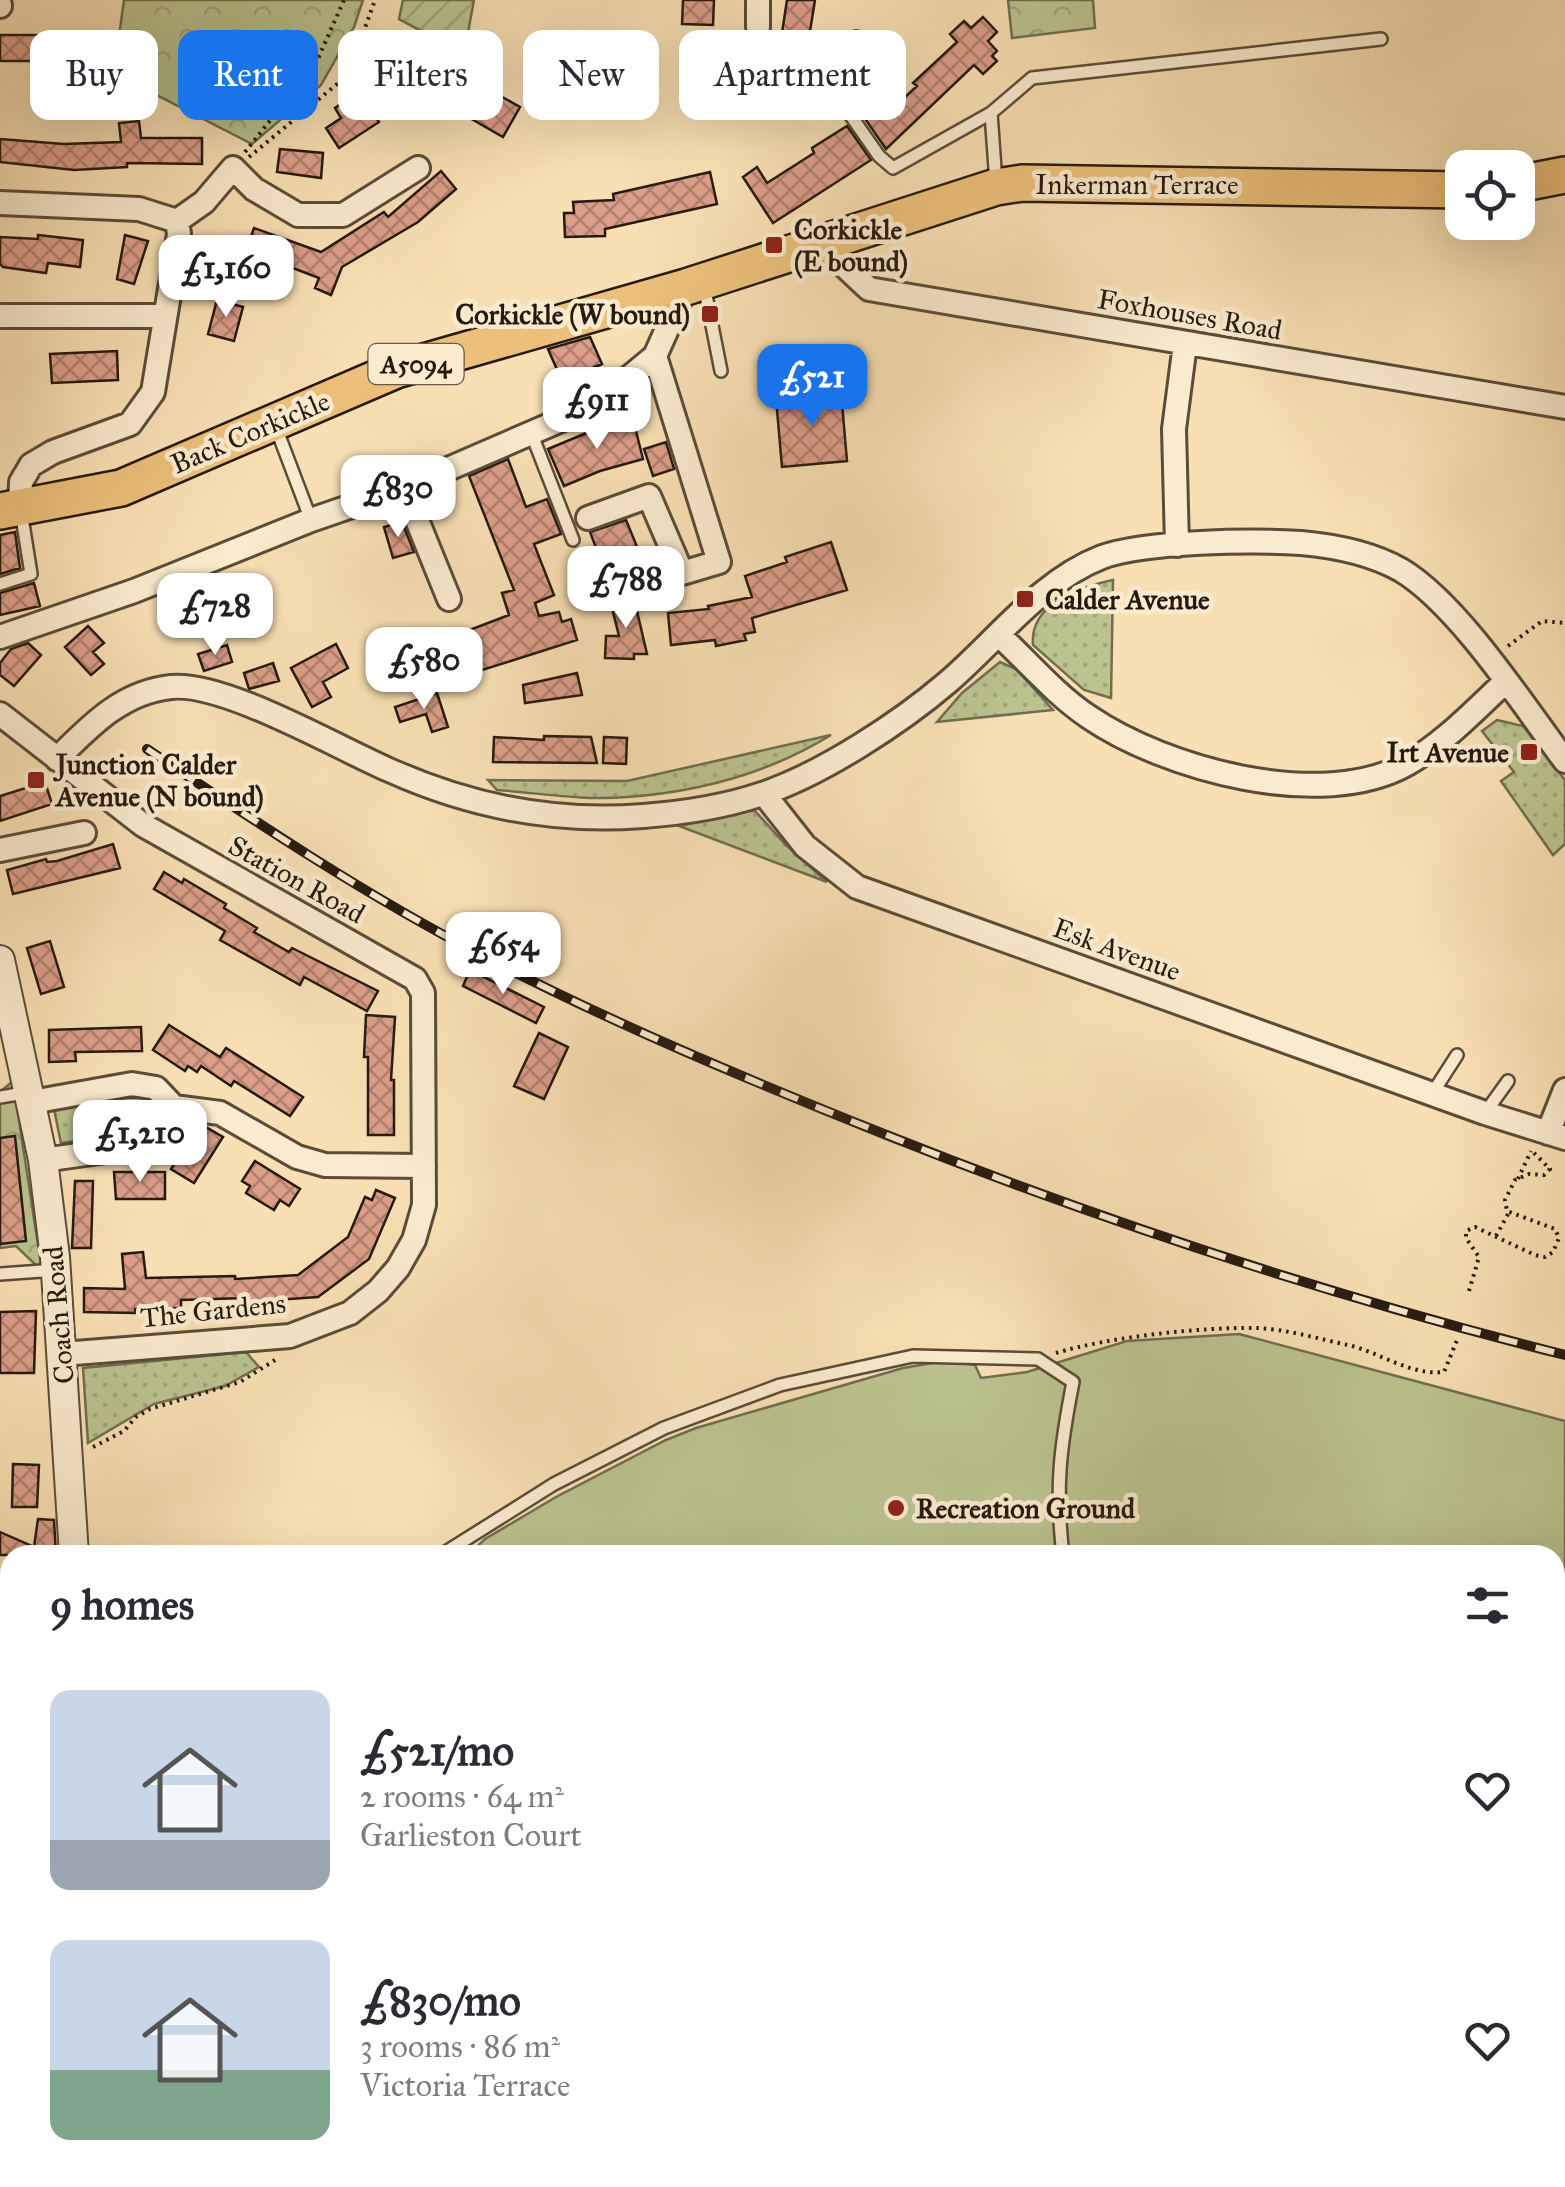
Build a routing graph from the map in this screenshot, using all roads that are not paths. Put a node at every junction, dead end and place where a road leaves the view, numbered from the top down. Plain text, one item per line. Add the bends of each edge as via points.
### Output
1 (758, 0) edge
2 (758, 27) dead end
3 (1381, 40) dead end
4 (991, 113) junction
5 (854, 120) edge
6 (418, 168) dead end
7 (1565, 175) edge
8 (1535, 181) edge
9 (996, 187) junction
10 (1445, 190) edge
11 (0, 203) edge
12 (176, 221) junction
13 (822, 245) junction
14 (695, 284) junction
15 (0, 316) edge
16 (165, 316) junction
17 (1185, 344) junction
18 (655, 356) junction
19 (722, 371) dead end
20 (1565, 406) edge
21 (273, 421) junction
22 (532, 434) junction
23 (404, 488) junction
24 (10, 509) edge
25 (588, 518) dead end
26 (310, 520) junction
27 (573, 540) dead end
28 (1177, 545) junction
29 (0, 584) edge
30 (449, 599) dead end
31 (999, 635) junction
32 (0, 637) edge
33 (1506, 682) junction
34 (5, 728) edge
35 (56, 759) junction
36 (1565, 761) edge
37 (764, 794) junction
38 (84, 834) dead end
39 (0, 850) edge
40 (0, 960) edge
41 (1457, 1055) dead end
42 (1508, 1081) dead end
43 (1432, 1094) junction
44 (1563, 1094) edge
45 (0, 1097) edge
46 (31, 1097) junction
47 (174, 1107) junction
48 (1483, 1112) junction
49 (1548, 1140) edge
50 (43, 1160) junction
51 (424, 1166) junction
52 (56, 1270) junction
53 (0, 1274) edge
54 (62, 1354) junction
55 (73, 1545) edge
56 (457, 1545) edge
57 (1062, 1545) edge

1 - 2 street
3 - 4 lane via 1032,78
4 - 5 lane via 893,168
4 - 9 lane
6 - 12 street via 343,215 298,215 233,168 204,202
7 - 8 main road
9 - 10 main road, Inkerman Terrace / A5094
9 - 13 main road, Inkerman Terrace / A5094
11 - 12 street via 138,209
12 - 16 street
13 - 14 main road, Back Corkickle / A5094
13 - 17 street, Foxhouses Road via 869,290
14 - 18 street
14 - 19 lane
14 - 21 main road, Back Corkickle / A5094 via 396,370
15 - 16 street
16 - 24 street via 152,392 130,424 39,458
17 - 20 street, Foxhouses Road
17 - 28 street via 1174,429
18 - 22 street via 596,405
18 - 25 street via 718,562 682,574 650,496
21 - 24 main road, Back Corkickle / A5094 via 121,488
21 - 26 lane
22 - 23 street
22 - 27 lane
23 - 26 street
23 - 30 street
24 - 29 lane via 31,574
26 - 32 street
28 - 31 street via 1106,556 1072,572
28 - 33 street via 1301,543 1371,556 1428,592
31 - 33 street via 1087,716 1126,738 1224,772 1306,787 1360,782 1404,766
31 - 37 street via 900,719
33 - 36 street
34 - 35 street, Station Road
35 - 37 street via 120,702 174,686 236,702 463,798 516,810 616,818
35 - 51 street, Station Road via 143,825 415,979 423,993
37 - 43 street, Esk Avenue via 805,846 857,887
38 - 39 street
40 - 46 street, Coach Road
41 - 43 lane
42 - 48 lane
43 - 48 street, Esk Avenue
44 - 49 street
45 - 46 lane
46 - 47 street via 132,1084 156,1088
46 - 50 street, Coach Road
47 - 50 street via 163,1134 135,1147
47 - 51 street via 220,1113 324,1165
48 - 49 street, Esk Avenue
50 - 52 street, Coach Road
51 - 54 street, The Gardens via 424,1205 414,1240 378,1291 350,1313 277,1338
52 - 53 lane
52 - 54 street, Coach Road
54 - 55 street, Coach Road
56 - 57 lane via 648,1436 780,1385 913,1356 1038,1359 1073,1382 1060,1444

